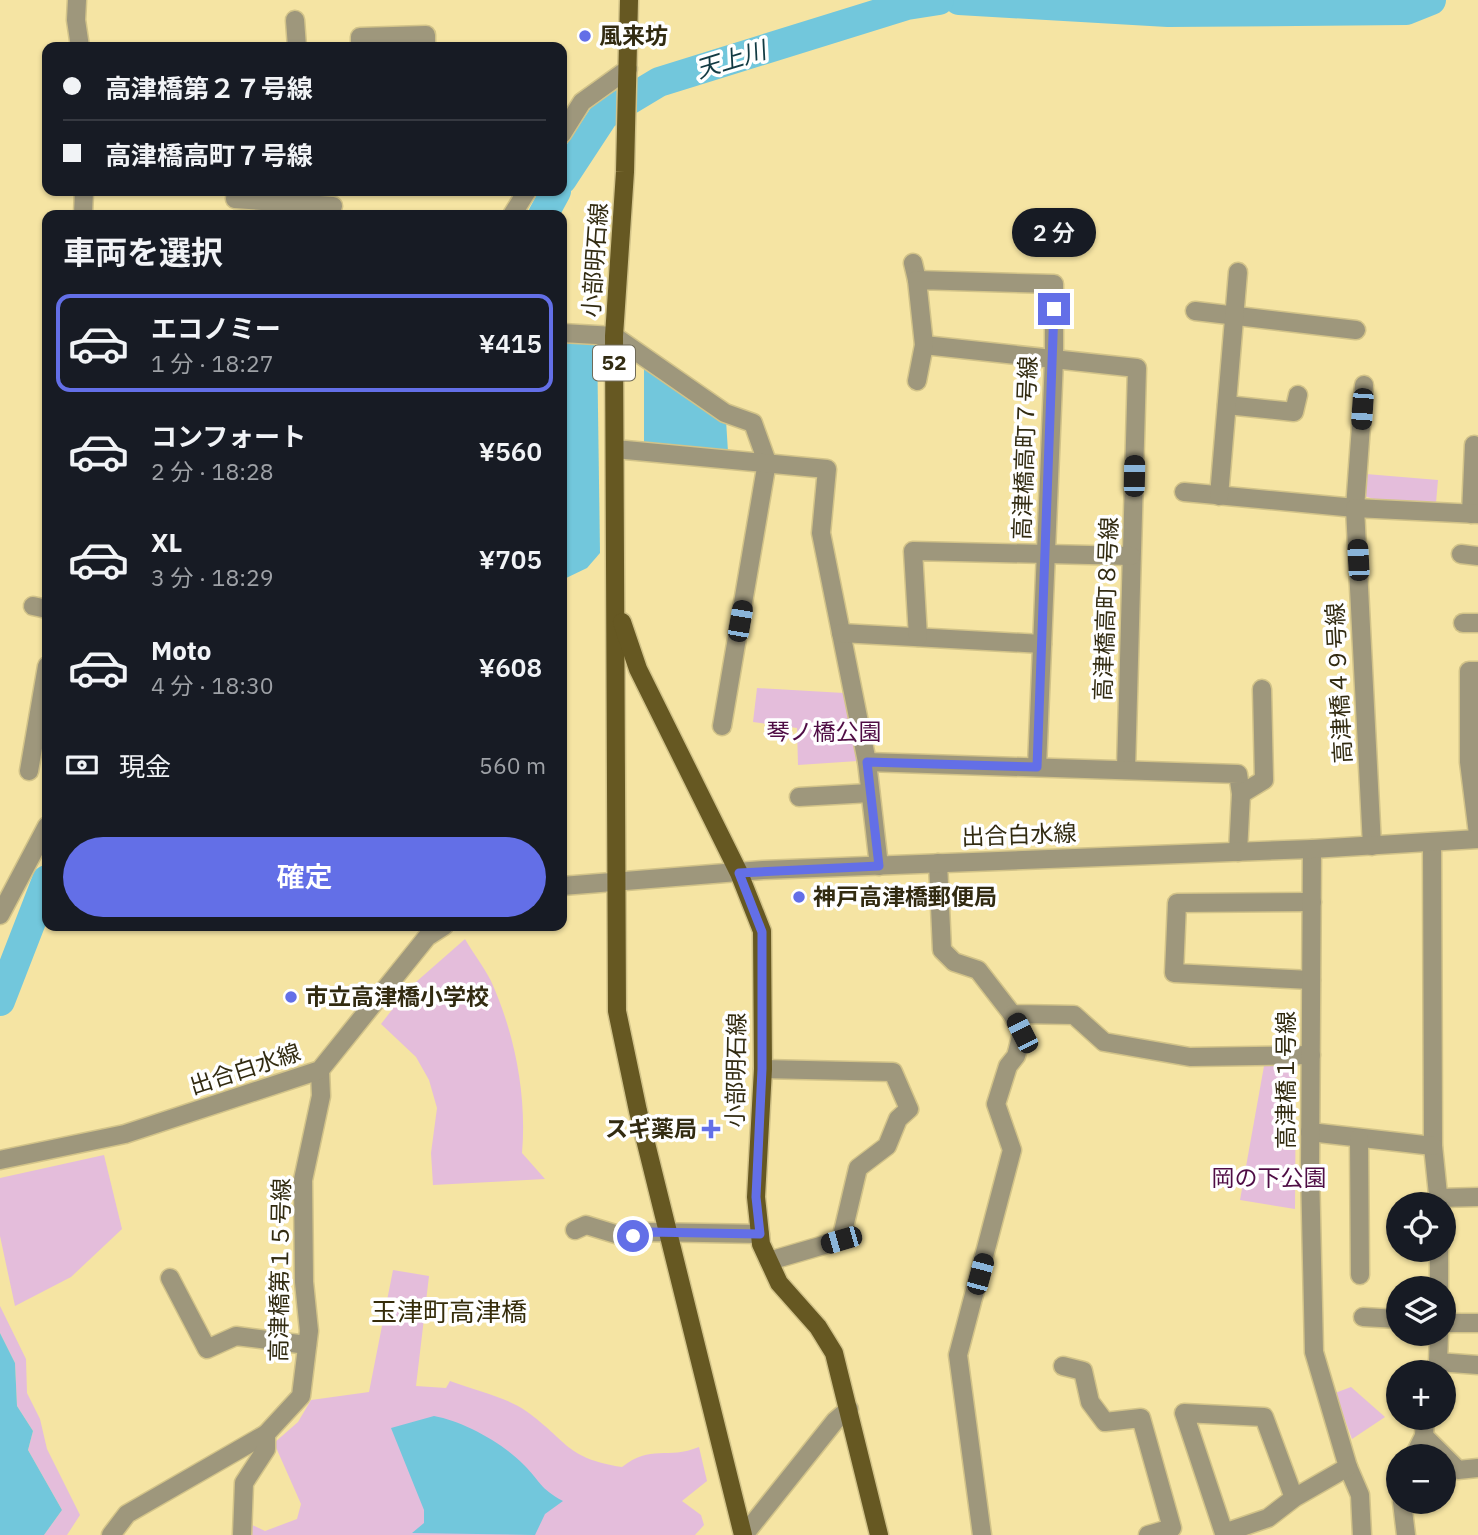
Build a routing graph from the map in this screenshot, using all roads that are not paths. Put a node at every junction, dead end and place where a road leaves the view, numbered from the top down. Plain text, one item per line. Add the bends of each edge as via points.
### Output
1 (77, 0) edge
2 (629, 0) edge
3 (295, 20) dead end
4 (78, 42) edge
5 (297, 42) edge
6 (360, 42) edge
7 (426, 42) edge
8 (628, 69) junction
9 (582, 102) junction
10 (567, 104) edge
11 (567, 126) edge
12 (235, 196) edge
13 (334, 204) edge
14 (1238, 272) dead end
15 (1195, 312) dead end
16 (1234, 314) junction
17 (1356, 330) dead end
18 (567, 332) edge
19 (614, 336) junction
20 (924, 345) junction
21 (1054, 359) junction
22 (917, 381) dead end
23 (1364, 385) dead end
24 (1298, 395) dead end
25 (1227, 405) junction
26 (1474, 445) dead end
27 (615, 449) junction
28 (767, 462) junction
29 (1184, 492) dead end
30 (1219, 496) junction
31 (1355, 508) junction
32 (1474, 514) edge
33 (1046, 552) junction
34 (1131, 556) junction
35 (617, 608) junction
36 (841, 633) junction
37 (918, 638) junction
38 (1042, 644) junction
39 (1478, 671) edge
40 (1262, 689) dead end
41 (42, 705) edge
42 (722, 726) dead end
43 (867, 762) junction
44 (1037, 767) junction
45 (1126, 770) junction
46 (29, 771) dead end
47 (870, 793) junction
48 (1241, 794) junction
49 (799, 797) dead end
50 (42, 835) edge
51 (1478, 837) edge
52 (1432, 842) junction
53 (1372, 846) junction
54 (1312, 849) junction
55 (1238, 852) junction
56 (938, 863) junction
57 (879, 866) junction
58 (739, 873) junction
59 (615, 880) junction
60 (567, 885) edge
61 (1312, 902) junction
62 (0, 915) edge
63 (436, 931) edge
64 (1311, 980) junction
65 (1012, 1014) junction
66 (1311, 1055) junction
67 (762, 1069) junction
68 (320, 1070) junction
69 (1310, 1132) junction
70 (1359, 1138) junction
71 (1433, 1146) junction
72 (0, 1160) edge
73 (1438, 1192) edge
74 (1478, 1197) edge
75 (1456, 1199) edge
76 (575, 1230) dead end
77 (669, 1233) junction
78 (760, 1234) junction
79 (769, 1261) junction
80 (1360, 1275) dead end
81 (170, 1278) dead end
82 (1363, 1317) dead end
83 (1386, 1319) edge
84 (1456, 1323) edge
85 (1478, 1323) edge
86 (307, 1345) junction
87 (1478, 1364) edge
88 (1063, 1366) dead end
89 (1456, 1366) edge
90 (849, 1409) junction
91 (1424, 1430) edge
92 (266, 1434) junction
93 (1424, 1436) junction
94 (1420, 1444) edge
95 (1348, 1467) junction
96 (1478, 1468) edge
97 (1294, 1498) junction
98 (1403, 1514) edge
99 (1225, 1534) edge
100 (111, 1535) edge
101 (242, 1535) edge
102 (744, 1535) edge
103 (879, 1535) edge
104 (982, 1535) edge
105 (1148, 1535) edge
106 (1362, 1535) edge
107 (1406, 1535) edge

1 - 4 street
2 - 8 main road, 小部明石線 / 52
3 - 5 street
6 - 7 street via 359,37 426,35
8 - 9 street
8 - 19 main road, 小部明石線 / 52
9 - 10 street
9 - 11 street
12 - 13 street
14 - 16 street
15 - 16 street
16 - 17 street
16 - 25 street
18 - 19 street
19 - 27 main road, 小部明石線 / 52
19 - 28 street via 725,412 753,423
20 - 21 street, 高津橋高町８号線
20 - 21 street, 高津橋高町７号線 via 915,272 1054,284
20 - 22 street, 高津橋高町７号線
21 - 33 street, 高津橋高町７号線
21 - 34 street, 高津橋高町８号線 via 1137,368
23 - 31 street, 高津橋４９号線
24 - 25 street via 1294,412
25 - 30 street
26 - 32 street
27 - 28 street
27 - 35 main road, 小部明石線 / 52
28 - 36 street via 827,470 821,533
28 - 42 street
29 - 30 street
30 - 31 street
31 - 32 street
31 - 53 street, 高津橋４９号線
33 - 34 street
33 - 37 street via 914,551
33 - 38 street, 高津橋高町７号線
34 - 45 street, 高津橋高町８号線
35 - 58 main road, 小部明石線 / 52 via 638,670
35 - 59 main road, 小部明石線 / 52
36 - 37 street
36 - 43 street
37 - 38 street
38 - 44 street, 高津橋高町７号線
39 - 51 street via 1469,671 1469,762
40 - 48 street via 1264,780
41 - 46 street
43 - 44 street
43 - 47 street
44 - 45 street
45 - 48 street via 1238,774
47 - 49 street
47 - 57 street
48 - 55 street
50 - 62 street
51 - 52 street, 出合白水線
52 - 53 street, 出合白水線
52 - 71 street
53 - 54 street, 出合白水線
54 - 55 street, 出合白水線
54 - 61 street, 高津橋１号線
55 - 56 street, 出合白水線
56 - 57 street, 出合白水線
56 - 65 street via 942,950 954,962 978,970
57 - 58 street, 出合白水線
58 - 59 street, 出合白水線
58 - 67 main road, 小部明石線 / 52 via 762,932
59 - 60 street, 出合白水線
59 - 77 main road, 小部明石線 / 52 via 617,1011
61 - 64 street, 高津橋１号線
61 - 64 street via 1177,903 1174,973
63 - 68 street, 出合白水線
64 - 66 street, 高津橋１号線
65 - 66 street via 1074,1015 1104,1042 1190,1057
65 - 104 street via 1022,1033 996,1104 1012,1150 958,1355
66 - 69 street, 高津橋１号線
67 - 78 main road, 小部明石線 / 52 via 756,1197
67 - 79 street via 893,1072 909,1109 898,1119 887,1146 858,1168 841,1240
68 - 72 street, 出合白水線 via 125,1134
68 - 86 street, 高津橋第１５号線 via 321,1096 303,1180
69 - 70 street
69 - 95 street, 高津橋１号線 via 1314,1352
70 - 71 street
70 - 80 street
71 - 73 street
74 - 75 street
76 - 77 street via 586,1225 622,1236
77 - 78 street
77 - 102 main road, 小部明石線 / 52
78 - 79 main road, 小部明石線 / 52
79 - 90 main road, 小部明石線 / 52 via 779,1283 834,1353
81 - 86 street via 207,1349 236,1336
82 - 83 street
84 - 85 street
86 - 92 street, 高津橋第１５号線 via 301,1396
87 - 89 street
88 - 105 street via 1083,1371 1090,1402 1105,1422 1141,1418 1172,1528
90 - 102 street
90 - 103 main road, 小部明石線 / 52
91 - 93 street
92 - 100 street via 127,1514
92 - 101 street, 高津橋第１５号線 via 266,1450 244,1483
93 - 94 street
93 - 96 street via 1458,1470
95 - 97 street
95 - 106 street, 高津橋１号線 via 1360,1496
97 - 99 street via 1268,1518
97 - 99 street via 1264,1416 1184,1413
98 - 107 street

